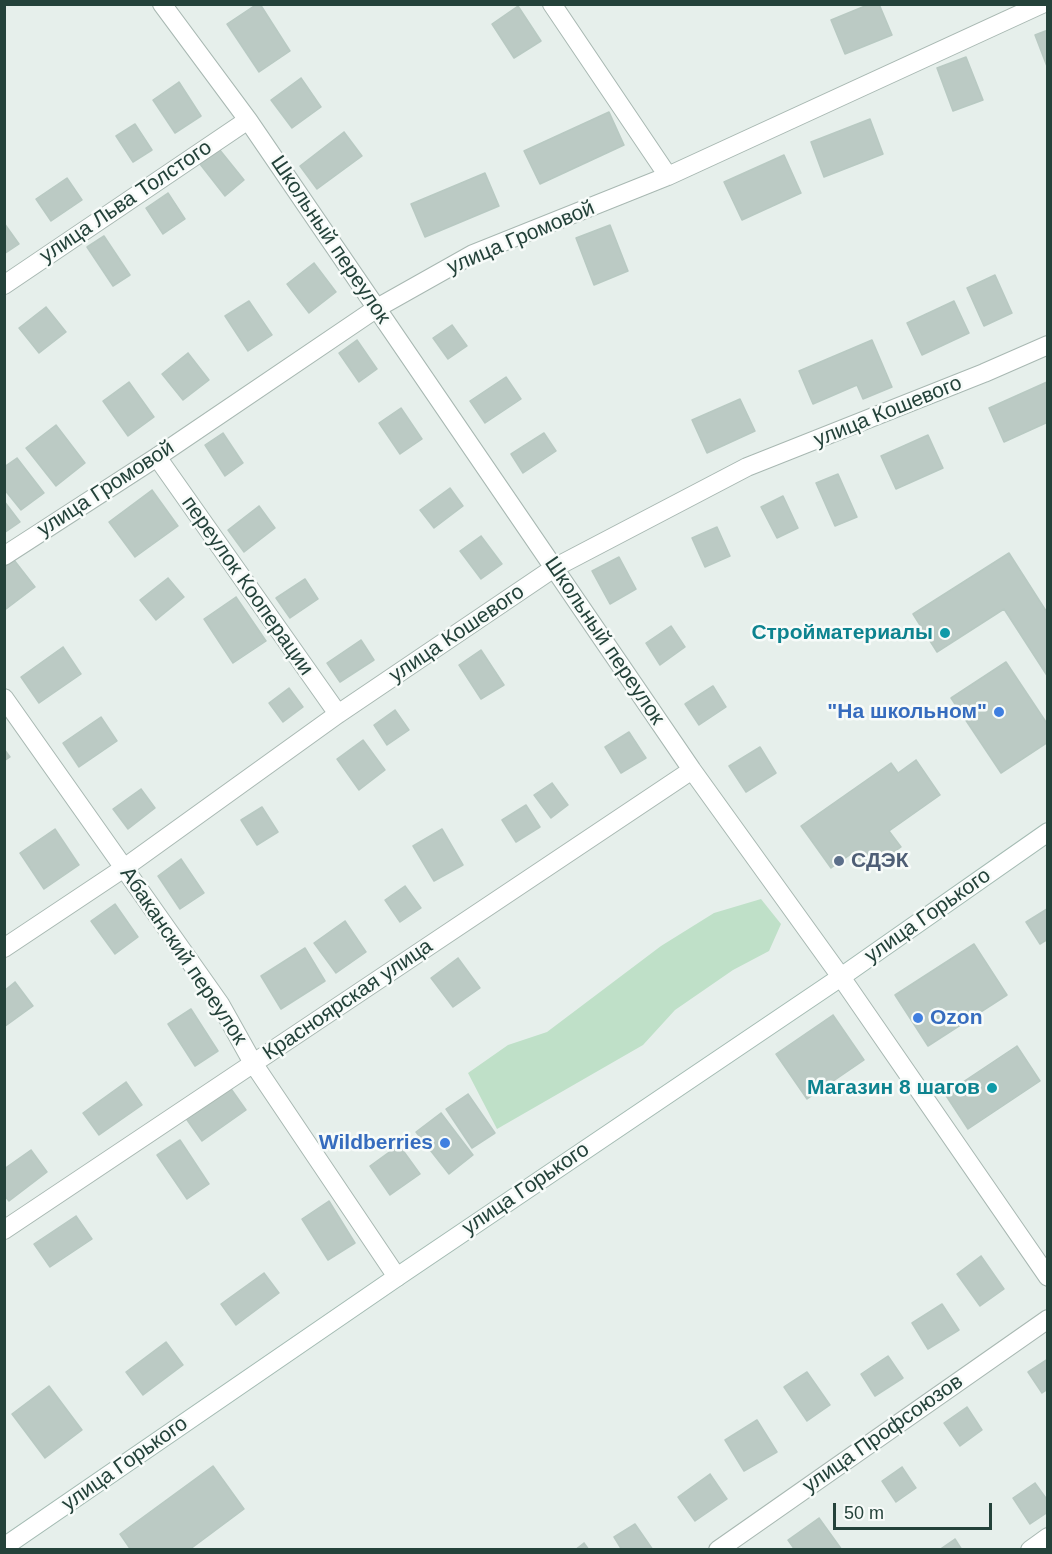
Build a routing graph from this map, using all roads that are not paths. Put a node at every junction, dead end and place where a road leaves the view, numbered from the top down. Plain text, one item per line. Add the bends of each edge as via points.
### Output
1 (162, 4) edge
2 (552, 4) edge
3 (1042, 4) edge
4 (248, 120) junction
5 (668, 176) junction
6 (4, 285) edge
7 (377, 308) junction
8 (1047, 345) edge
9 (157, 457) junction
10 (4, 555) edge
11 (554, 568) junction
12 (4, 698) edge
13 (338, 714) junction
14 (692, 770) junction
15 (1047, 832) edge
16 (124, 868) junction
17 (4, 948) edge
18 (841, 977) junction
19 (253, 1063) junction
20 (4, 1230) edge
21 (397, 1277) junction
22 (1047, 1277) edge
23 (1047, 1319) edge
24 (1047, 1537) edge
25 (4, 1547) edge
26 (718, 1550) edge
27 (1030, 1550) edge

1 - 4 street, Школьный переулок
2 - 5 street
3 - 5 street, улица Громовой
4 - 6 street, улица Льва Толстого
4 - 7 street, Школьный переулок
5 - 7 street, улица Громовой via 473,254
7 - 9 street, улица Громовой
7 - 11 street, Школьный переулок
8 - 11 street, улица Кошевого via 747,467
9 - 10 street, улица Громовой
9 - 13 street, переулок Кооперации
11 - 13 street, улица Кошевого
11 - 14 street, Школьный переулок
12 - 16 street, Абаканский переулок
13 - 16 street, улица Кошевого
14 - 18 street, Школьный переулок
14 - 19 street, Красноярская улица
15 - 18 street, улица Горького
16 - 17 street, улица Кошевого
16 - 19 street, Абаканский переулок via 220,1004
18 - 21 street, улица Горького
18 - 22 street, Школьный переулок
19 - 20 street, Красноярская улица
19 - 21 street, Абаканский переулок
21 - 25 street, улица Горького
23 - 26 street, улица Профсоюзов
24 - 27 street

